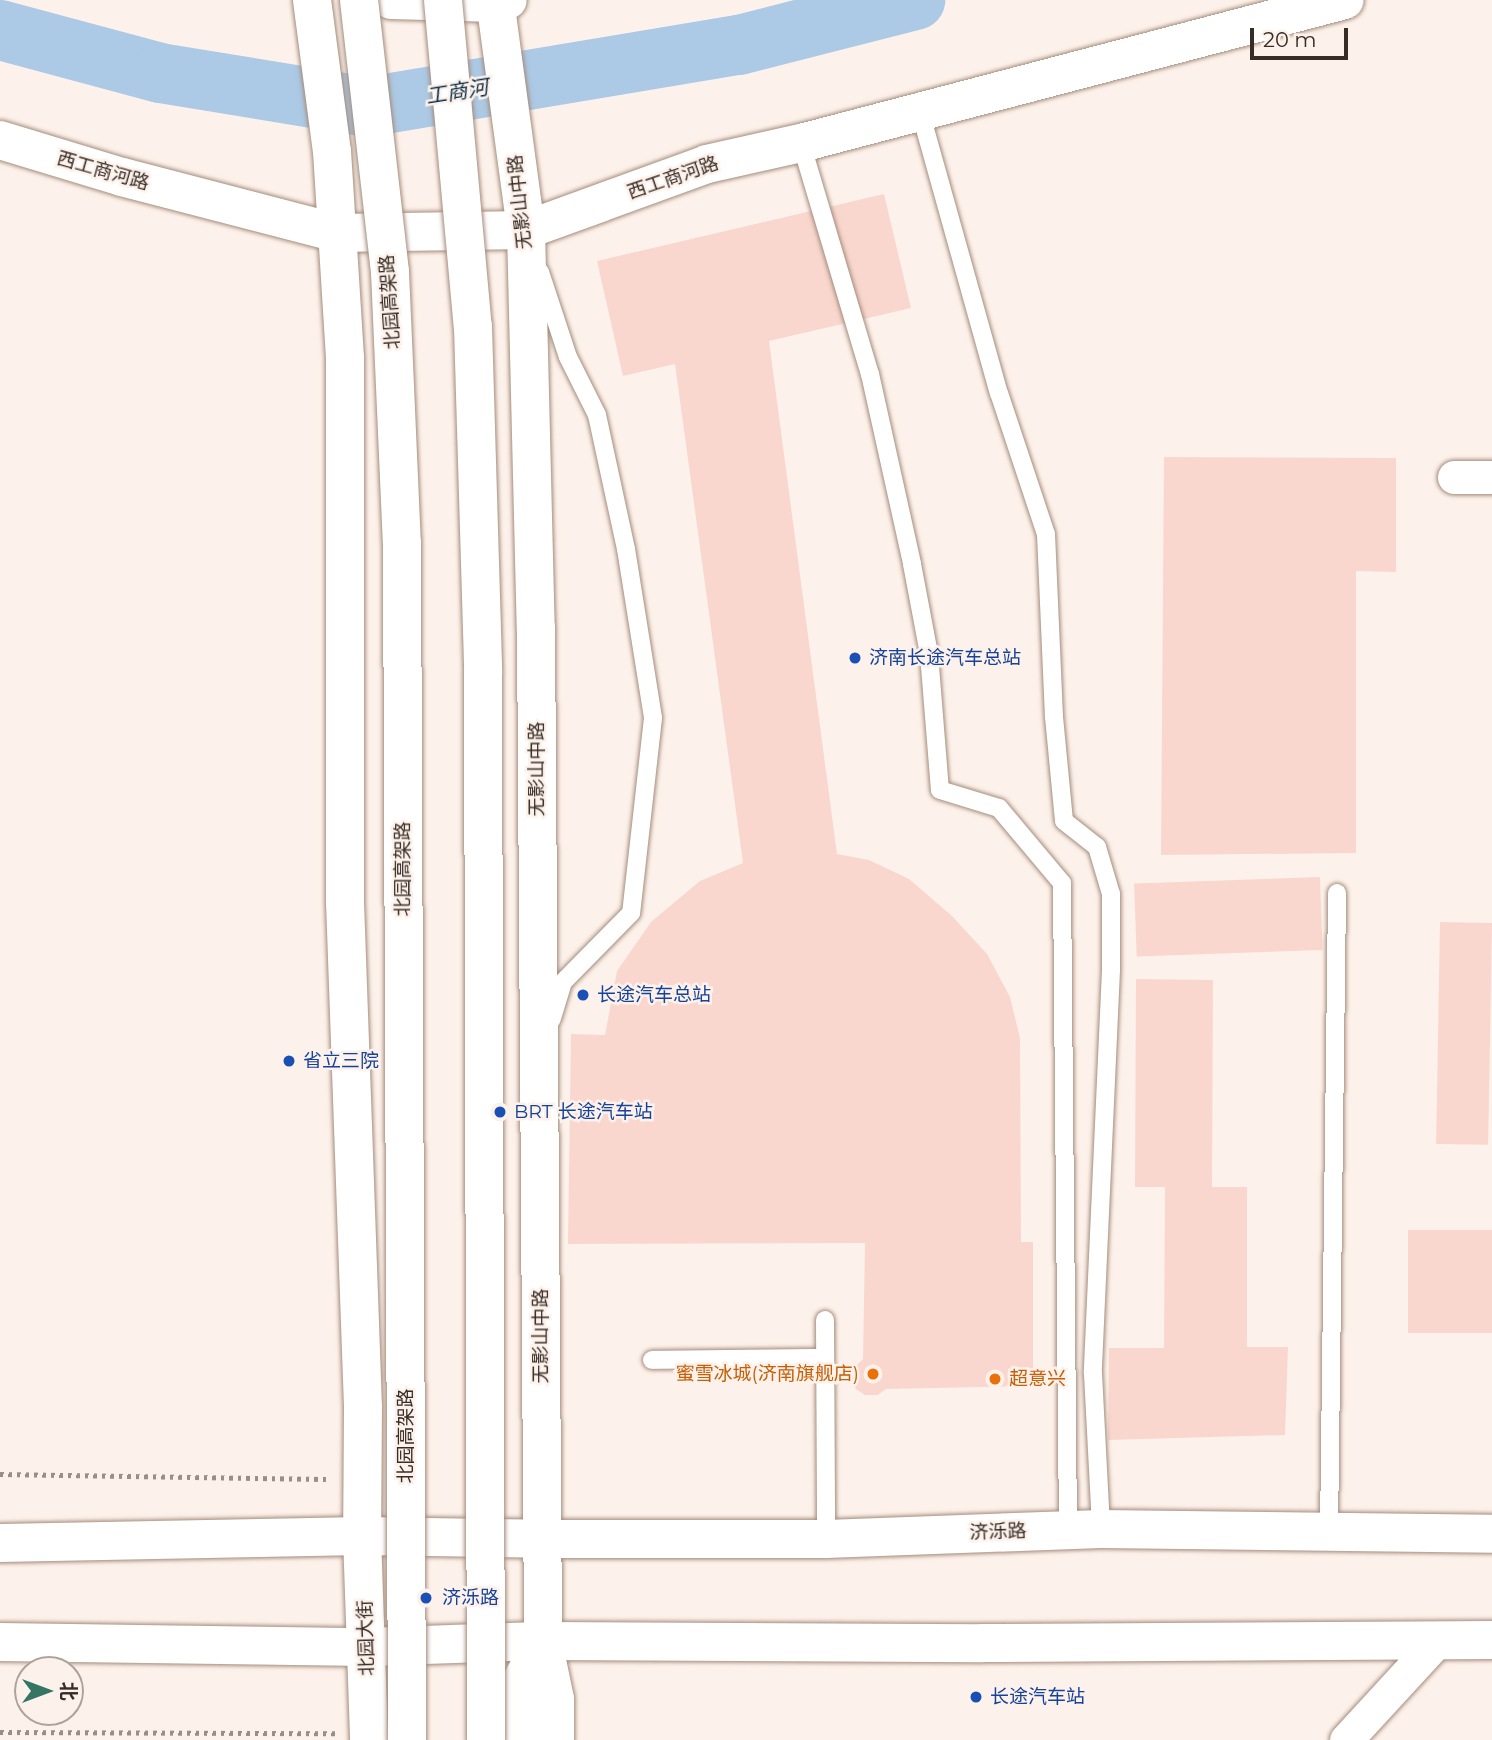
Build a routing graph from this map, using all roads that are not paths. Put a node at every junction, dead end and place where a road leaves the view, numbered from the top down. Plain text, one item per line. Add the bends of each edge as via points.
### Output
1 (312, 0) edge
2 (359, 0) edge
3 (391, 0) edge
4 (443, 0) edge
5 (1345, 0) edge
6 (500, 11) edge
7 (920, 111) junction
8 (0, 140) edge
9 (801, 143) junction
10 (526, 230) junction
11 (337, 233) junction
12 (1454, 477) dead end
13 (1492, 477) edge
14 (1337, 893) dead end
15 (539, 1059) junction
16 (825, 1320) dead end
17 (825, 1359) junction
18 (652, 1360) dead end
19 (1085, 1529) junction
20 (1329, 1532) junction
21 (1492, 1534) edge
22 (362, 1536) junction
23 (543, 1539) junction
24 (826, 1539) junction
25 (0, 1543) edge
26 (1438, 1640) junction
27 (1492, 1640) edge
28 (543, 1641) junction
29 (0, 1642) edge
30 (367, 1647) junction
31 (369, 1737) edge
32 (407, 1740) edge
33 (486, 1740) edge
34 (518, 1740) edge
35 (555, 1740) edge
36 (1346, 1740) edge

1 - 11 main road via 332,151
2 - 32 main road, 北园高架路, bridge via 390,272 402,543
3 - 6 main road
4 - 33 main road, bridge via 474,327 483,671
5 - 7 main road, 西工商河路
6 - 10 main road, 无影山中路
7 - 9 main road, 西工商河路
7 - 19 lane via 999,393 1046,534 1064,821 1097,847 1111,894
8 - 11 main road, 西工商河路
9 - 10 main road, 西工商河路 via 707,164
9 - 19 lane via 870,374 912,564 929,654 940,790 999,808 1062,883
10 - 11 main road, 西工商河路
10 - 15 main road, 无影山中路 via 536,628
10 - 15 lane via 568,357 597,415 626,549 653,718 631,913 563,982
11 - 22 main road via 345,358 345,902 363,1407
12 - 13 street
14 - 20 lane
15 - 23 main road, 无影山中路
16 - 17 lane
17 - 18 lane
17 - 24 lane
19 - 20 main road, 济泺路
19 - 24 main road, 济泺路
20 - 21 main road, 济泺路
22 - 23 main road, 济泺路
22 - 25 main road, 济泺路
22 - 30 main road, 北园大街
23 - 24 main road, 济泺路
23 - 28 main road
26 - 27 main road
26 - 28 main road
26 - 36 street
28 - 30 main road
28 - 34 main road via 517,1689
28 - 35 main road via 555,1699
29 - 30 main road
30 - 31 main road, 北园大街

